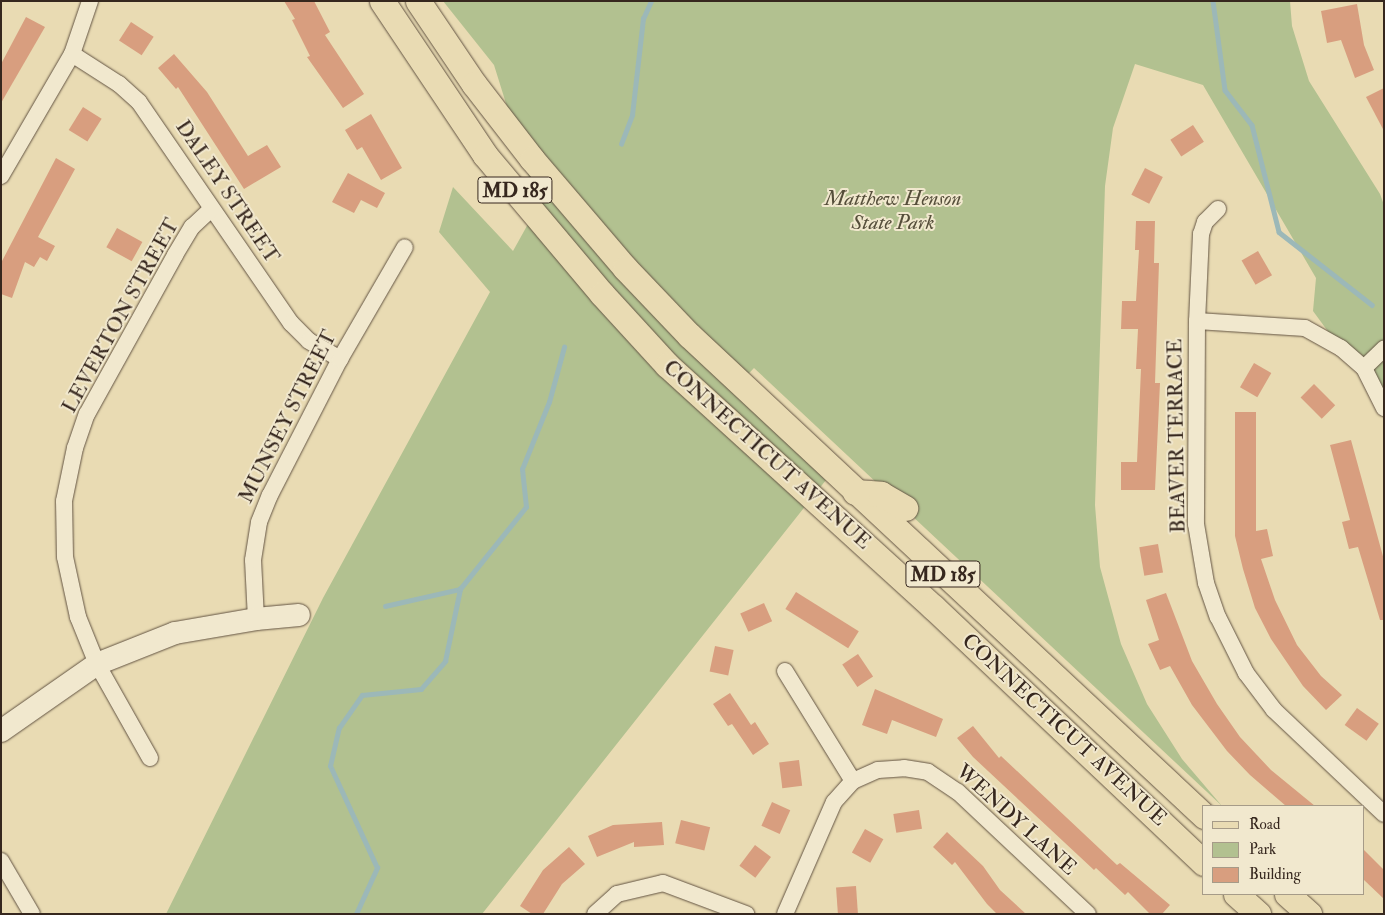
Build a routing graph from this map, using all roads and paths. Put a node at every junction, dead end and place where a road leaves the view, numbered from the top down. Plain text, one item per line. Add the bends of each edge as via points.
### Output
1 (90, 1) edge
2 (382, 1) edge
3 (418, 1) edge
4 (72, 54) junction
5 (1, 176) edge
6 (211, 208) junction
7 (1218, 209) dead end
8 (405, 247) dead end
9 (1197, 321) junction
10 (1384, 350) edge
11 (340, 359) junction
12 (1364, 368) junction
13 (1384, 408) edge
14 (847, 484) junction
15 (905, 508) dead end
16 (954, 584) junction
17 (933, 607) junction
18 (299, 615) dead end
19 (256, 619) junction
20 (97, 664) junction
21 (785, 671) dead end
22 (1, 732) edge
23 (150, 758) dead end
24 (853, 781) junction
25 (1202, 814) edge
26 (1384, 814) edge
27 (1, 861) edge
28 (1202, 861) edge
29 (1237, 895) edge
30 (1288, 895) edge
31 (32, 914) edge
32 (595, 914) edge
33 (746, 914) edge
34 (785, 914) edge
35 (1088, 914) edge
36 (1258, 914) edge
37 (1309, 914) edge

1 - 4 street
2 - 17 main road, CONNECTICUT AVENUE / MD 185 via 486,155 602,294 668,365
3 - 14 main road, CONNECTICUT AVENUE / MD 185 via 474,84 532,159 625,268 689,335
4 - 5 street
4 - 6 street, DALEY STREET via 119,84 139,102 179,156
6 - 11 street, DALEY STREET via 291,323 309,341
6 - 20 street, LEVERTON STREET via 192,227 175,255 87,414 75,448 64,501 66,557 78,617
7 - 9 street, BEAVER TERRACE via 1205,222 1201,234
8 - 11 street, MUNSEY STREET
9 - 12 street via 1306,328 1341,348
9 - 26 street, BEAVER TERRACE via 1196,524 1206,583 1218,617 1246,672 1274,710
10 - 12 street
11 - 19 street, MUNSEY STREET via 259,522 252,560
12 - 13 street
14 - 15 main road via 881,494
14 - 16 main road, CONNECTICUT AVENUE / MD 185
16 - 17 main road
16 - 25 main road, CONNECTICUT AVENUE / MD 185
17 - 28 main road, CONNECTICUT AVENUE / MD 185
18 - 19 street
19 - 20 street via 174,633
20 - 22 street
20 - 23 street, LEVERTON STREET
21 - 24 street
24 - 34 street, WENDY LANE via 828,814
24 - 35 street, WENDY LANE via 878,770 904,768 928,772 958,792
27 - 31 street
29 - 36 main road
30 - 37 main road
32 - 33 street via 617,894 663,884

